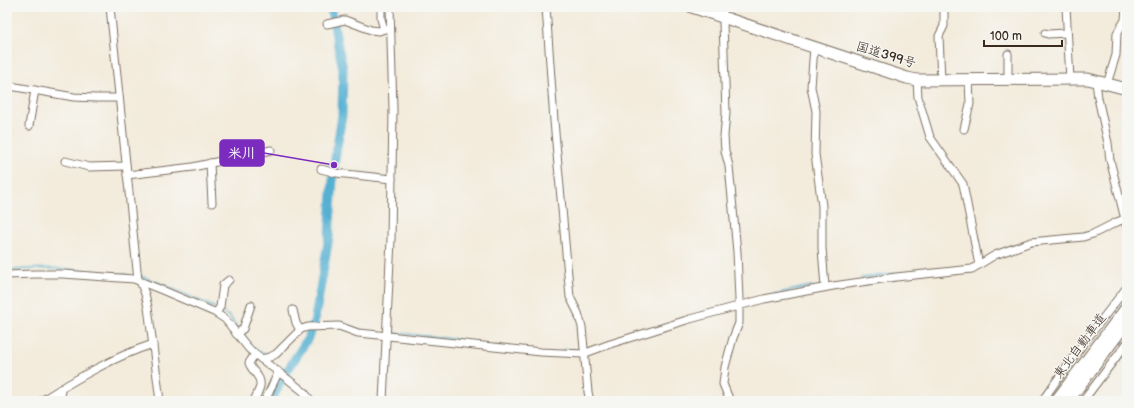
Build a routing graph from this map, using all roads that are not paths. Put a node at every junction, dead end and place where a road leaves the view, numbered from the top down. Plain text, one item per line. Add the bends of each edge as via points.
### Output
1 (110, 7) edge
2 (381, 7) edge
3 (390, 7) edge
4 (546, 7) edge
5 (692, 7) edge
6 (944, 7) edge
7 (1066, 7) edge
8 (1126, 7) edge
9 (723, 12) edge
10 (332, 23) dead end
11 (387, 29) junction
12 (1045, 33) dead end
13 (1068, 33) junction
14 (814, 47) junction
15 (1008, 54) dead end
16 (1070, 79) junction
17 (917, 80) junction
18 (941, 80) junction
19 (969, 80) junction
20 (1008, 80) junction
21 (1102, 83) junction
22 (10, 86) dead end
23 (1127, 89) edge
24 (35, 90) junction
25 (119, 98) junction
26 (29, 126) dead end
27 (964, 129) dead end
28 (271, 150) dead end
29 (65, 162) dead end
30 (210, 163) junction
31 (126, 166) junction
32 (321, 169) dead end
33 (127, 175) junction
34 (392, 179) junction
35 (212, 203) dead end
36 (1125, 216) edge
37 (1127, 227) edge
38 (979, 263) junction
39 (7, 275) edge
40 (139, 278) junction
41 (229, 280) dead end
42 (825, 285) junction
43 (1127, 287) edge
44 (739, 303) junction
45 (251, 305) dead end
46 (1127, 307) edge
47 (293, 310) dead end
48 (218, 311) junction
49 (1127, 322) edge
50 (299, 328) junction
51 (239, 332) junction
52 (386, 335) junction
53 (1127, 343) edge
54 (153, 344) junction
55 (584, 350) junction
56 (255, 354) junction
57 (261, 359) junction
58 (278, 372) junction
59 (60, 389) junction
60 (1086, 400) edge
61 (41, 401) edge
62 (63, 401) edge
63 (160, 401) edge
64 (254, 401) edge
65 (265, 401) edge
66 (311, 401) edge
67 (383, 401) edge
68 (590, 401) edge
69 (730, 401) edge
70 (1042, 401) edge
71 (1056, 401) edge
72 (1068, 401) edge

1 - 25 street
2 - 11 street via 381,19
3 - 11 street
4 - 55 street via 570,297 582,327
5 - 9 highway, 国道399号
6 - 18 street via 944,26 939,36
7 - 13 street
8 - 21 street via 1125,20 1117,33 1116,55
9 - 14 highway, 国道399号
9 - 44 street via 726,113 724,136 737,252
10 - 11 street via 347,21 371,30
11 - 34 street via 393,110
12 - 13 street
13 - 16 street
14 - 17 highway, 国道399号
14 - 42 street via 811,87 816,111 815,154 822,206
15 - 20 street
16 - 20 highway, 国道399号
16 - 21 highway, 国道399号
17 - 18 highway, 国道399号
17 - 38 street via 918,96 930,137 963,184
18 - 19 highway, 国道399号
19 - 20 highway, 国道399号
19 - 27 street via 970,104
21 - 23 highway, 国道399号
21 - 36 street via 1098,98 1110,160
22 - 24 street
24 - 25 street via 74,97
24 - 26 street
25 - 31 street
28 - 30 street
29 - 31 street via 89,167
30 - 33 street
30 - 35 street
31 - 33 street
32 - 34 street
33 - 40 street
34 - 52 street
36 - 37 street
36 - 38 street via 1093,234 1031,242
38 - 42 street via 966,270
39 - 40 street via 63,274
40 - 48 street
40 - 54 street via 148,307
41 - 48 street via 223,285
42 - 44 street
43 - 70 street
44 - 55 street
44 - 69 street via 739,323 725,367 723,384
45 - 51 street via 243,329
46 - 71 highway, 東北自動車道
47 - 50 street
48 - 51 street
49 - 72 highway, 東北自動車道
50 - 52 street via 339,326 358,333
50 - 57 street via 276,354
51 - 56 street
52 - 55 street via 541,352
52 - 67 street
53 - 60 street
54 - 59 street via 107,363
54 - 63 street
55 - 68 street
56 - 57 street
56 - 64 street via 249,363 258,376 260,386
57 - 58 street
58 - 65 street
58 - 66 street via 304,392
59 - 61 street
59 - 62 street

